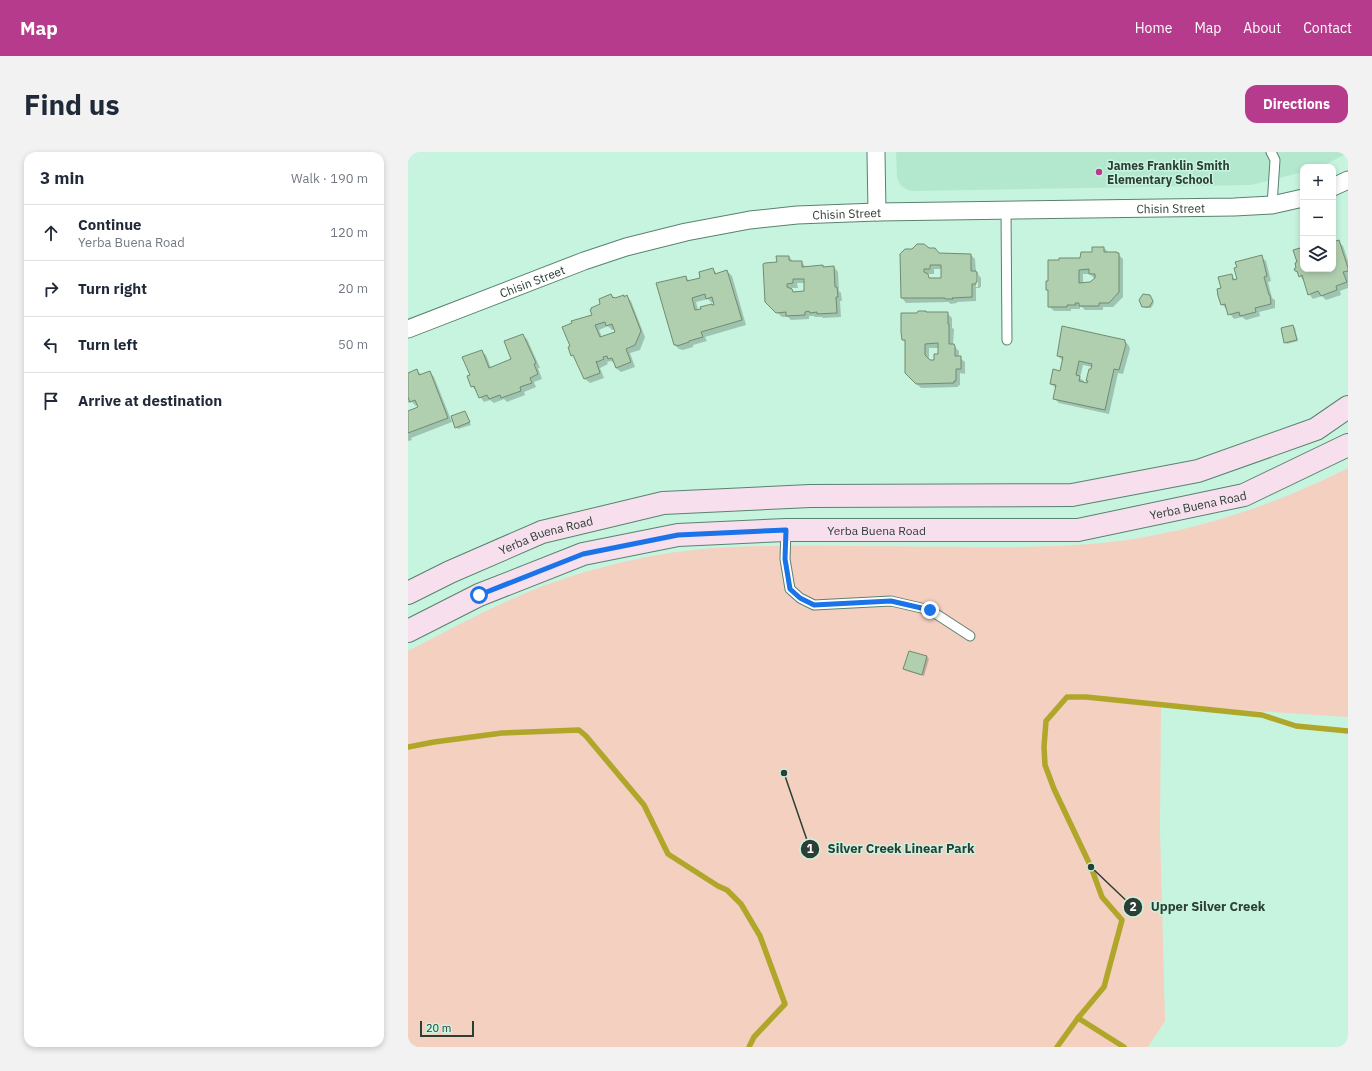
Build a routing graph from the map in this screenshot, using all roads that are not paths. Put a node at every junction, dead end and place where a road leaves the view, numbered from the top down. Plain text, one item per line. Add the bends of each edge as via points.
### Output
1 (876, 152) edge
2 (1271, 152) edge
3 (1348, 180) edge
4 (1336, 186) edge
5 (1300, 199) edge
6 (1272, 205) junction
7 (1006, 210) junction
8 (877, 212) junction
9 (408, 329) edge
10 (1007, 340) dead end
11 (1348, 407) edge
12 (1348, 445) edge
13 (786, 530) junction
14 (408, 593) edge
15 (408, 631) edge
16 (970, 636) dead end

1 - 8 street
2 - 6 lane via 1275,160
3 - 4 street
5 - 6 street, Chisin Street
6 - 7 street, Chisin Street via 1234,208
7 - 8 street, Chisin Street
7 - 10 lane
8 - 9 street, Chisin Street via 797,215 750,220 686,232 626,247
11 - 14 main road, Yerba Buena Road via 1316,429 1198,471 1072,495 810,496 663,503 542,532
12 - 13 main road, Yerba Buena Road via 1244,495 1078,530
13 - 15 main road, Yerba Buena Road via 678,535 583,554 479,595
13 - 16 lane via 785,559 790,589 807,602 814,605 891,601 930,610

